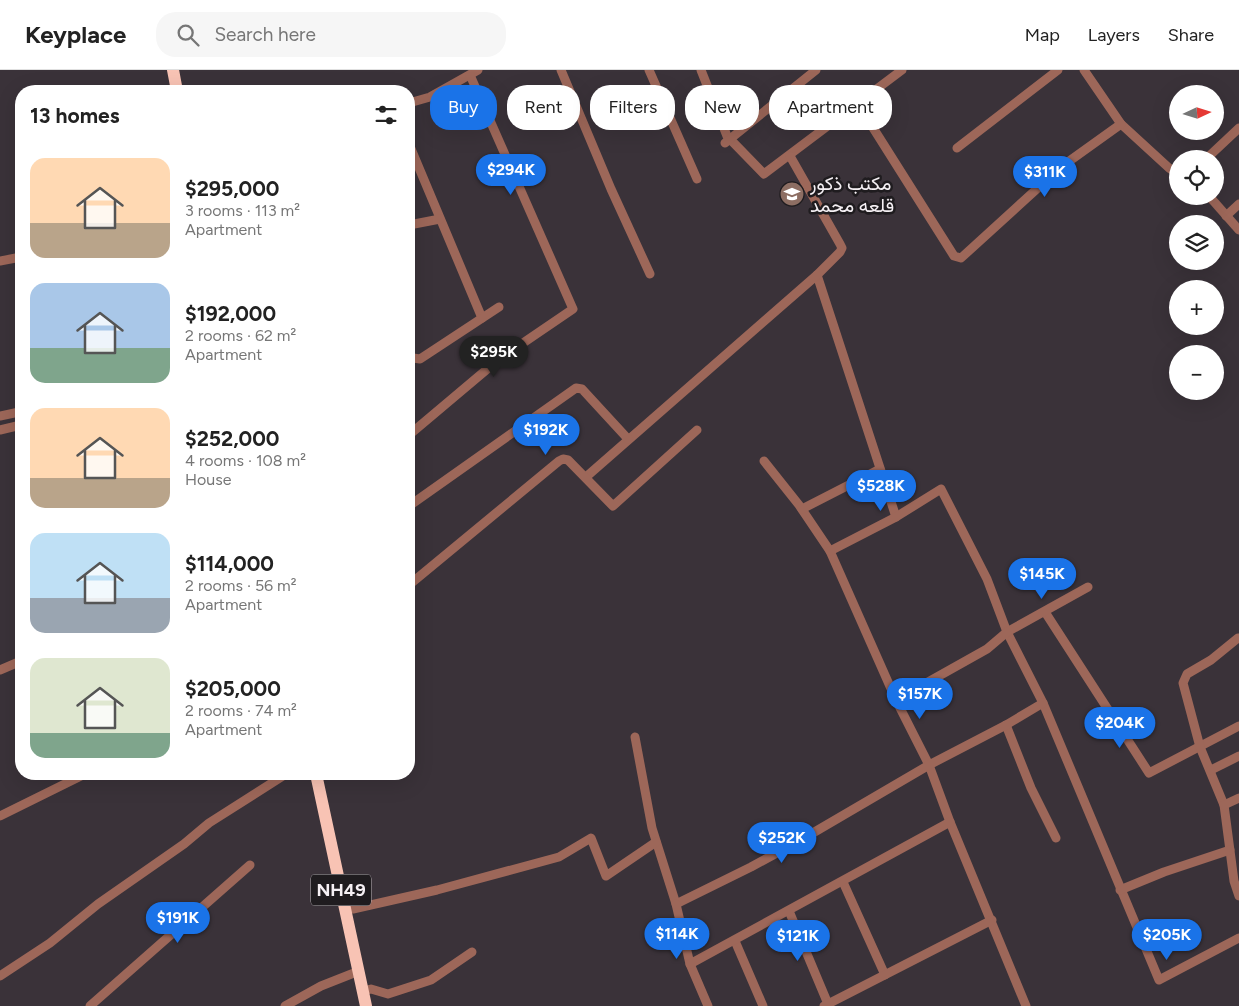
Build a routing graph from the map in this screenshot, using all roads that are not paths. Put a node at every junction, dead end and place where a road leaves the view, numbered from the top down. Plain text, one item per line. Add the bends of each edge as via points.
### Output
1 (166, 70) edge
2 (173, 70) edge
3 (561, 70) edge
4 (649, 70) edge
5 (700, 70) edge
6 (816, 70) edge
7 (902, 70) edge
8 (1058, 70) edge
9 (1084, 70) edge
10 (474, 73) edge
11 (802, 74) edge
12 (168, 85) edge
13 (176, 85) edge
14 (883, 85) edge
15 (415, 102) edge
16 (1122, 124) junction
17 (1239, 128) edge
18 (824, 130) edge
19 (874, 130) edge
20 (728, 141) junction
21 (957, 148) dead end
22 (1216, 150) edge
23 (790, 156) junction
24 (415, 158) edge
25 (1169, 169) edge
26 (697, 179) dead end
27 (1239, 204) edge
28 (1217, 205) edge
29 (1226, 216) junction
30 (440, 218) junction
31 (415, 224) edge
32 (1239, 230) edge
33 (15, 258) edge
34 (0, 261) edge
35 (650, 274) dead end
36 (817, 275) junction
37 (499, 306) dead end
38 (482, 318) junction
39 (415, 358) edge
40 (15, 410) edge
41 (0, 416) edge
42 (15, 426) edge
43 (0, 430) edge
44 (415, 430) edge
45 (697, 430) dead end
46 (628, 439) junction
47 (764, 461) dead end
48 (880, 470) junction
49 (586, 477) junction
50 (415, 502) edge
51 (802, 509) junction
52 (896, 517) junction
53 (830, 551) junction
54 (415, 580) edge
55 (1088, 587) dead end
56 (1045, 612) junction
57 (1007, 632) junction
58 (1238, 638) dead end
59 (15, 664) edge
60 (0, 670) edge
61 (896, 700) junction
62 (1043, 703) junction
63 (1006, 725) junction
64 (1239, 726) edge
65 (635, 737) dead end
66 (1200, 747) junction
67 (1239, 756) edge
68 (929, 765) junction
69 (1211, 770) junction
70 (73, 780) edge
71 (277, 780) edge
72 (317, 780) edge
73 (326, 780) edge
74 (1239, 798) edge
75 (1224, 805) junction
76 (0, 816) edge
77 (950, 822) junction
78 (1056, 838) dead end
79 (656, 842) junction
80 (1230, 850) junction
81 (250, 865) dead end
82 (843, 882) junction
83 (1120, 890) junction
84 (1239, 896) edge
85 (676, 904) junction
86 (353, 909) junction
87 (789, 911) junction
88 (992, 920) junction
89 (1239, 938) edge
90 (735, 941) junction
91 (472, 952) dead end
92 (690, 964) junction
93 (359, 972) junction
94 (885, 975) junction
95 (0, 976) edge
96 (367, 990) junction
97 (826, 1005) edge
98 (90, 1006) edge
99 (285, 1006) edge
100 (366, 1006) edge
101 (374, 1006) edge
102 (708, 1006) edge
103 (764, 1006) edge
104 (1026, 1006) edge

1 - 12 highway
2 - 13 highway
3 - 35 street
4 - 26 street
5 - 20 street
6 - 11 street
7 - 14 street
8 - 21 street
9 - 16 street
10 - 15 street
10 - 44 street via 573,309 498,360
11 - 20 street
16 - 19 street via 1061,166 961,258 954,256
16 - 25 street
17 - 22 street
18 - 23 street
20 - 23 street via 764,174
23 - 36 street via 842,248
24 - 30 street
27 - 29 street
28 - 29 street
29 - 32 street
30 - 31 street
30 - 38 street
33 - 34 street
36 - 46 street
36 - 48 street
37 - 38 street
38 - 39 street via 420,358
40 - 41 street
42 - 43 street
45 - 49 street via 613,506
46 - 49 street
46 - 50 street via 582,389 576,388
47 - 51 street
48 - 51 street
48 - 52 street
49 - 54 street via 568,460 558,461
51 - 53 street
52 - 53 street
52 - 57 street via 941,489 988,579
53 - 61 street
55 - 56 street
56 - 57 street
56 - 66 street via 1149,773
57 - 61 street via 987,649
57 - 62 street
58 - 66 street via 1187,674 1183,683
59 - 60 street
61 - 68 street
62 - 63 street
62 - 83 street
63 - 68 street
63 - 78 street via 1031,788
64 - 66 street
65 - 79 street
66 - 69 street
67 - 69 street
68 - 77 street
68 - 85 street via 806,837
69 - 75 street
70 - 76 street
71 - 95 street via 209,823 50,943
72 - 93 highway, NH49
73 - 86 highway, NH49
74 - 75 street
75 - 80 street
77 - 82 street
77 - 88 street
79 - 85 street
79 - 86 street via 606,876 591,838 559,856
80 - 83 street
80 - 84 street
81 - 98 street
82 - 87 street
82 - 94 street
83 - 89 street via 1159,980
85 - 92 street
86 - 96 highway, NH49
87 - 90 street
87 - 97 street
88 - 94 street
88 - 104 street
90 - 92 street
90 - 103 street
91 - 96 street via 432,980 388,994
92 - 102 street
93 - 96 highway, NH49
93 - 99 street via 321,986
94 - 97 street
96 - 100 highway, NH49
96 - 101 highway, NH49

